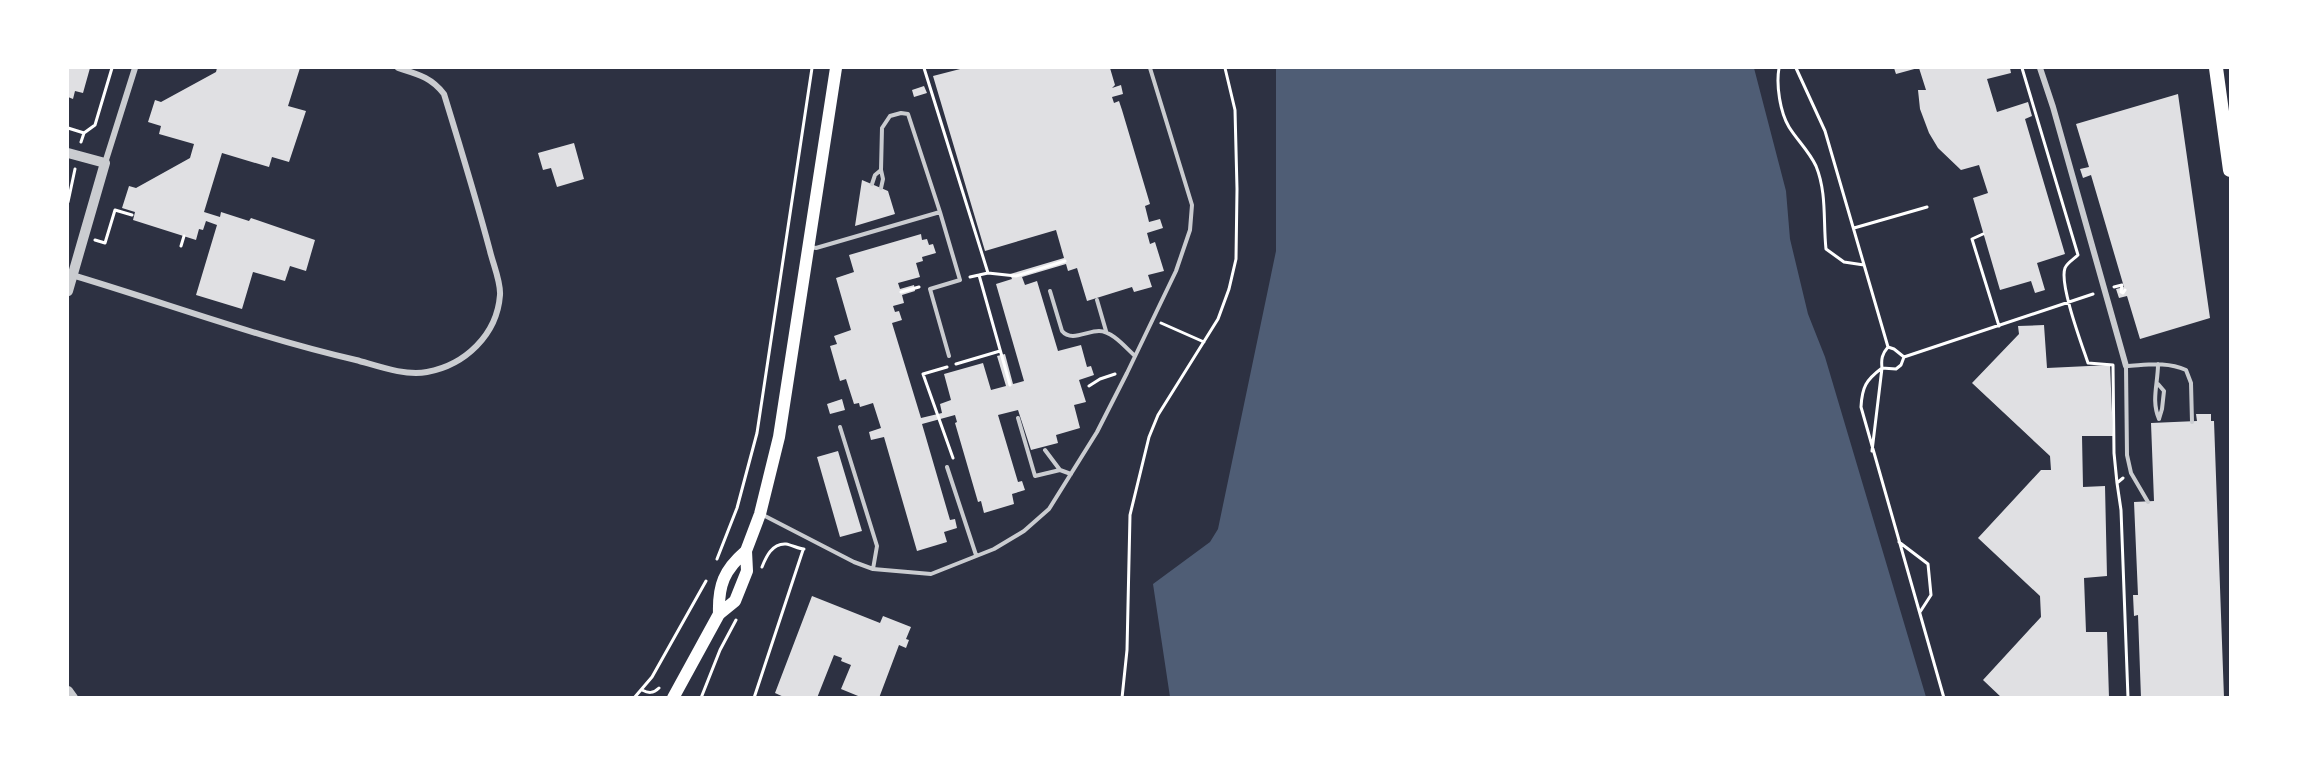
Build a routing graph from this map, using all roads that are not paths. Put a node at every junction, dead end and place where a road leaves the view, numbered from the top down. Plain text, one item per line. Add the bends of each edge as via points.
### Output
1 (135, 68) edge
2 (398, 68) edge
3 (836, 68) edge
4 (1150, 68) edge
5 (2040, 68) edge
6 (2216, 68) edge
7 (72, 154) edge
8 (105, 163) junction
9 (881, 170) junction
10 (2230, 170) edge
11 (872, 184) dead end
12 (881, 188) dead end
13 (940, 212) junction
14 (809, 247) junction
15 (72, 275) junction
16 (68, 291) edge
17 (1050, 291) dead end
18 (1096, 300) dead end
19 (1106, 331) junction
20 (949, 356) dead end
21 (1135, 356) junction
22 (2158, 364) junction
23 (2126, 366) junction
24 (2158, 384) junction
25 (1018, 418) dead end
26 (2192, 422) dead end
27 (840, 427) dead end
28 (1045, 450) dead end
29 (946, 467) dead end
30 (1060, 470) junction
31 (1071, 474) junction
32 (2148, 502) dead end
33 (760, 514) junction
34 (746, 551) junction
35 (975, 555) junction
36 (873, 569) junction
37 (719, 614) junction
38 (68, 691) edge
39 (74, 698) edge
40 (673, 698) edge

1 - 8 street
2 - 15 street via 426,76 444,94 501,294 480,345 462,359 444,368 404,372 330,354
3 - 14 main road
4 - 21 lane via 1192,205 1190,230 1176,271
5 - 23 street
6 - 10 highway
7 - 8 street
8 - 15 street
9 - 11 lane
9 - 12 lane
9 - 13 lane via 882,128 890,116 908,114
13 - 14 lane
13 - 20 lane via 960,280 930,289
14 - 33 main road via 779,437
15 - 16 street
17 - 19 lane via 1065,335
18 - 19 lane
19 - 21 lane
21 - 31 lane
22 - 23 lane
22 - 24 lane
22 - 26 lane via 2186,370 2191,383
23 - 32 lane via 2127,455 2131,473
24 - 24 lane via 2154,409 2159,419 2164,391
25 - 30 lane via 1035,476
27 - 36 lane via 877,546
28 - 30 lane
29 - 35 lane
30 - 31 lane
31 - 35 lane via 1037,520 994,549
33 - 34 main road
33 - 36 lane via 834,554
34 - 37 main road via 730,565 718,594
34 - 37 main road via 747,571 735,601
35 - 36 lane via 931,574
37 - 40 main road
38 - 39 street

